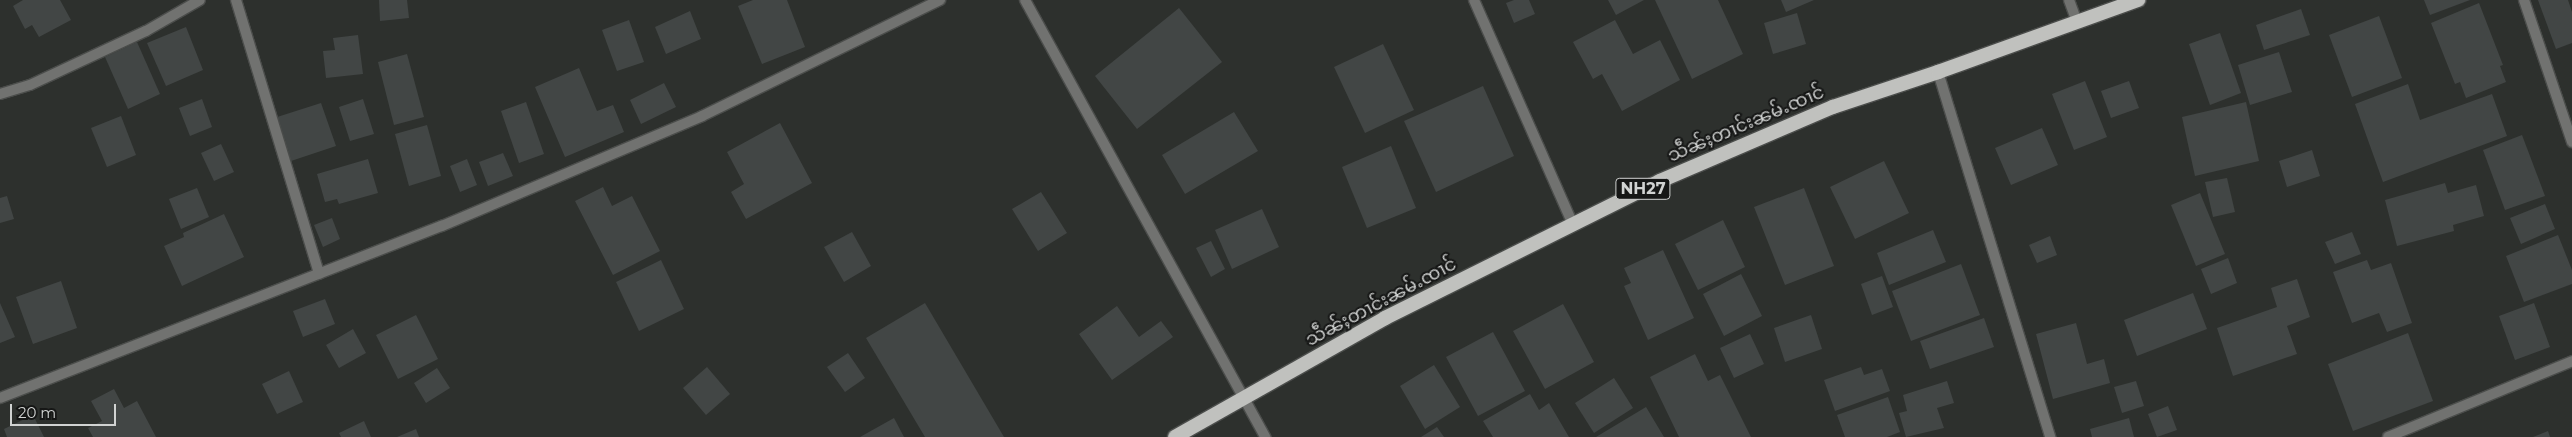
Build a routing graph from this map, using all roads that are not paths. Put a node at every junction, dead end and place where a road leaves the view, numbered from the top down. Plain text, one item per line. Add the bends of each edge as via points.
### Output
1 (200, 0) edge
2 (236, 0) edge
3 (940, 0) edge
4 (1025, 0) edge
5 (1474, 0) edge
6 (2069, 0) edge
7 (2138, 0) edge
8 (2524, 0) edge
9 (2077, 22) junction
10 (1938, 72) junction
11 (0, 94) edge
12 (2572, 142) edge
13 (1573, 224) junction
14 (319, 274) junction
15 (2572, 361) edge
16 (0, 398) edge
17 (1244, 398) junction
18 (1175, 437) edge
19 (1265, 437) edge
20 (2050, 437) edge
21 (2388, 437) edge

1 - 11 street via 146,31 30,85
2 - 14 street
3 - 14 street via 702,116 442,226
4 - 17 street
5 - 13 street
6 - 9 street
7 - 9 highway, သဵၼ်ႈတၢင်းၼမ်ႉၸၢင် / NH27
8 - 12 street
9 - 10 highway, သဵၼ်ႈတၢင်းၼမ်ႉၸၢင် / NH27
10 - 13 highway, သဵၼ်ႈတၢင်းၼမ်ႉၸၢင် / NH27 via 1833,107 1660,180
10 - 20 street
13 - 17 highway, သဵၼ်ႈတၢင်းၼမ်ႉၸၢင် / NH27 via 1386,318
14 - 16 street
15 - 21 street
17 - 18 highway, သဵၼ်ႈတၢင်းၼမ်ႉၸၢင် / NH27
17 - 19 street

